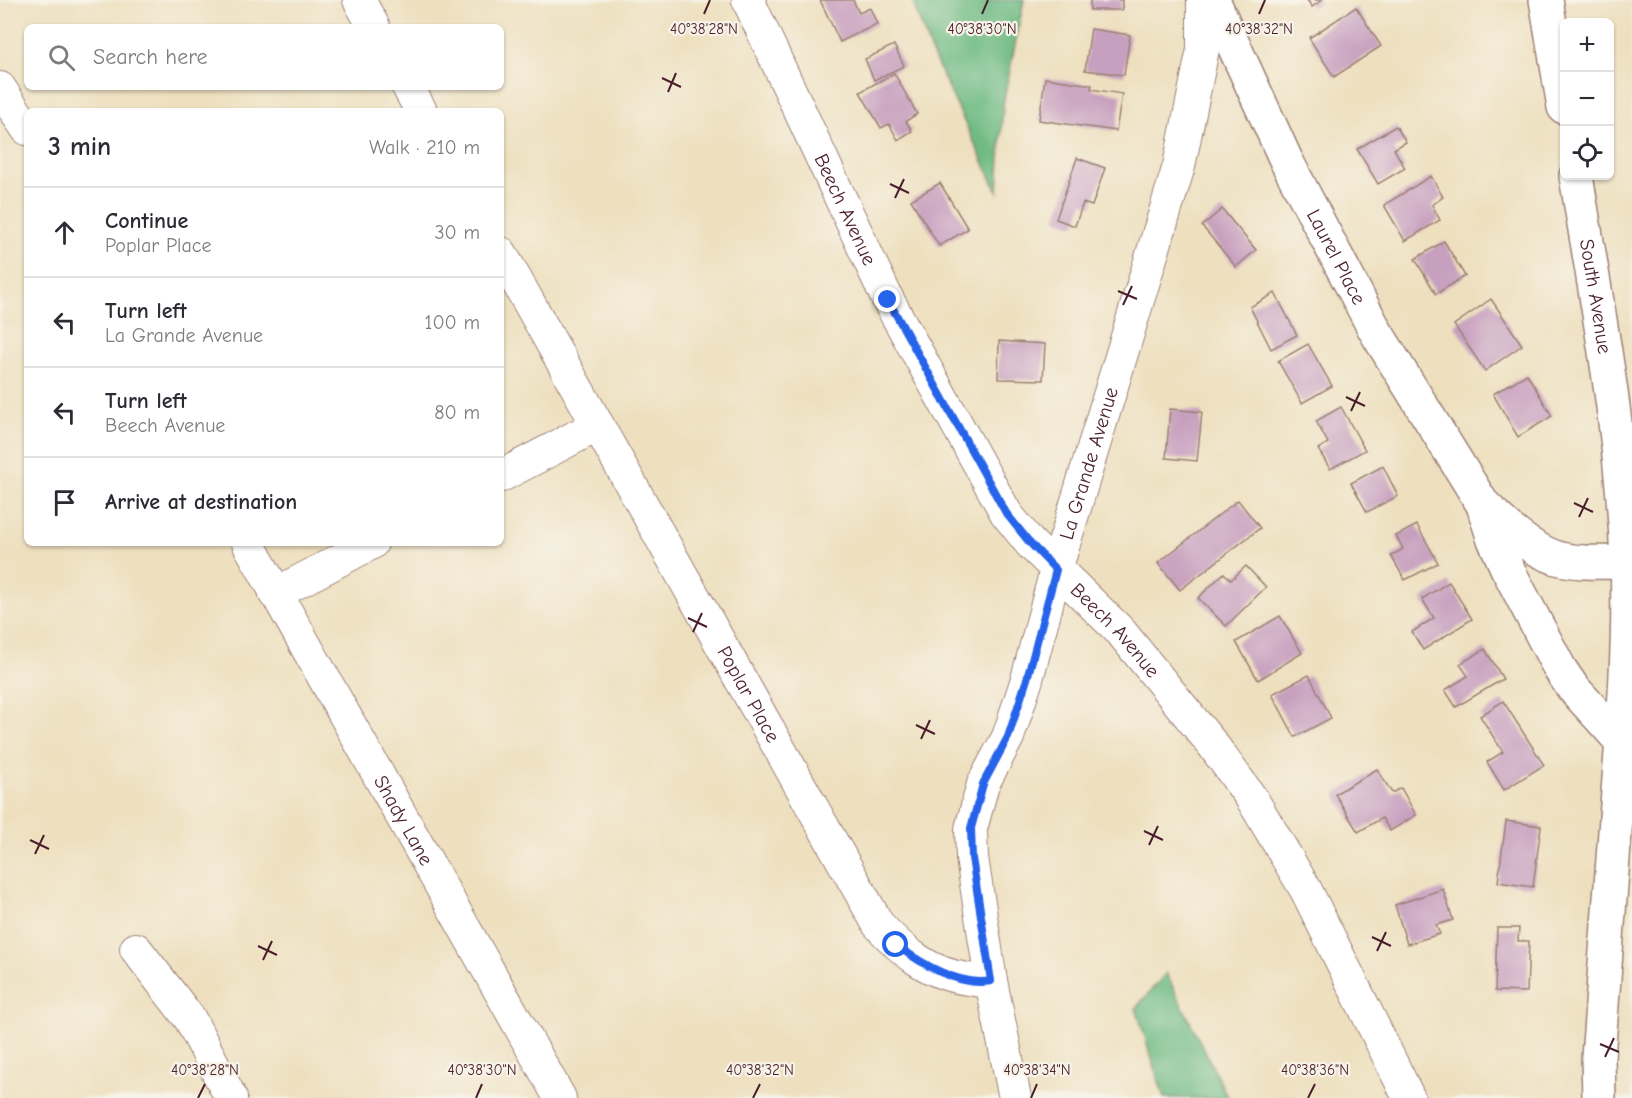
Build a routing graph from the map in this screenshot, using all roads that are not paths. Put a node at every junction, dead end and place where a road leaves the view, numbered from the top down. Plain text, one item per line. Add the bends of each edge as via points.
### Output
1 (359, 0) edge
2 (748, 0) edge
3 (1203, 0) edge
4 (1213, 0) edge
5 (1546, 0) edge
6 (372, 24) edge
7 (1560, 83) edge
8 (0, 88) edge
9 (410, 90) edge
10 (419, 108) edge
11 (24, 124) edge
12 (1577, 180) edge
13 (504, 258) edge
14 (598, 425) junction
15 (1627, 472) edge
16 (504, 474) edge
17 (1482, 503) junction
18 (250, 546) edge
19 (366, 546) edge
20 (1627, 562) junction
21 (1056, 570) junction
22 (275, 594) junction
23 (1632, 705) edge
24 (1622, 742) junction
25 (136, 949) dead end
26 (991, 981) junction
27 (231, 1098) edge
28 (560, 1098) edge
29 (1015, 1098) edge
30 (1409, 1098) edge
31 (1599, 1098) edge

1 - 6 street
2 - 21 street, Beech Avenue via 888,300 1006,513
3 - 21 street, La Grande Avenue via 1203,49 1179,166
4 - 17 main road, Laurel Place via 1286,160 1376,332
5 - 7 main road
8 - 11 street
9 - 10 street
12 - 15 main road, South Avenue
13 - 14 street, Poplar Place
14 - 16 street
14 - 26 street, Poplar Place via 878,924 896,945 931,969 958,978
15 - 20 main road, South Avenue
17 - 20 main road, Laurel Place via 1529,545 1558,558
17 - 24 main road, Laurel Place via 1507,567 1560,669
18 - 22 street, Shady Lane
19 - 22 street
20 - 24 main road, South Avenue
21 - 26 street, La Grande Avenue via 1008,737 983,784 971,828
21 - 30 street, Beech Avenue via 1121,632 1252,799 1306,890
22 - 28 street, Shady Lane
23 - 24 street
24 - 31 main road, South Avenue via 1598,1059
25 - 27 street via 190,1019
26 - 29 street, La Grande Avenue

